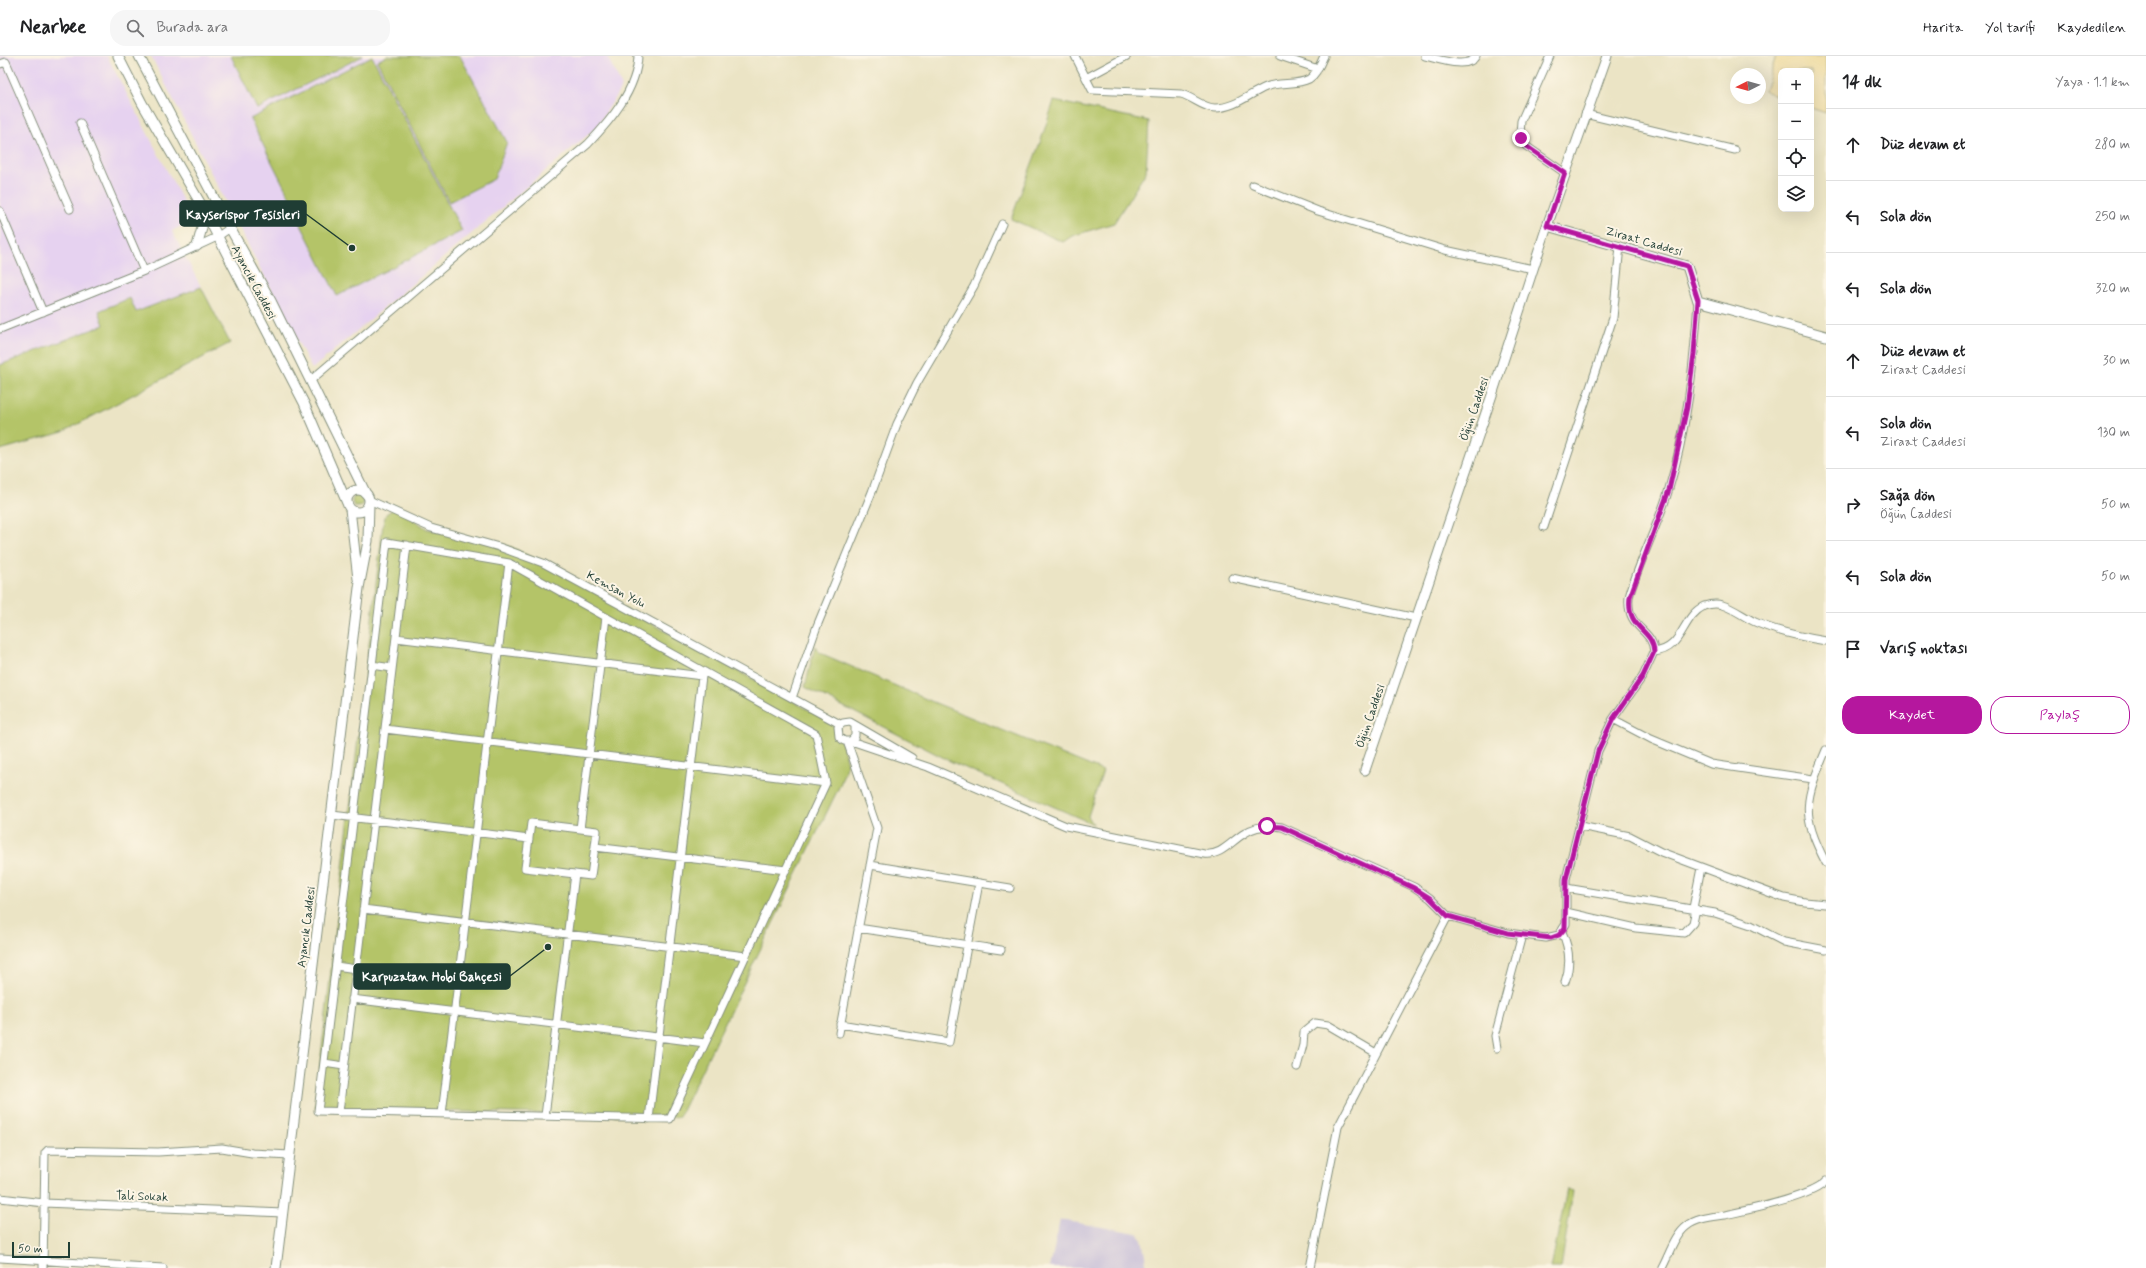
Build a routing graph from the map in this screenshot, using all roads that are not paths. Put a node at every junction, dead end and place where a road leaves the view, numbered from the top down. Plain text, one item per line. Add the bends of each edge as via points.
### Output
1 (118, 56) edge
2 (139, 56) edge
3 (638, 56) edge
4 (1076, 56) edge
5 (1127, 56) edge
6 (1280, 56) edge
7 (1324, 56) edge
8 (1425, 56) edge
9 (1476, 56) edge
10 (1550, 56) edge
11 (1607, 56) edge
12 (0, 64) edge
13 (1318, 69) junction
14 (1086, 78) junction
15 (1585, 114) junction
16 (80, 123) dead end
17 (1735, 150) dead end
18 (1565, 173) junction
19 (1253, 185) dead end
20 (70, 209) dead end
21 (203, 209) junction
22 (0, 211) edge
23 (1002, 224) dead end
24 (1547, 226) junction
25 (230, 228) junction
26 (217, 237) junction
27 (197, 246) junction
28 (1620, 246) junction
29 (1533, 269) junction
30 (144, 271) junction
31 (1698, 300) junction
32 (43, 312) junction
33 (0, 329) edge
34 (1826, 336) edge
35 (311, 380) junction
36 (368, 499) junction
37 (349, 506) junction
38 (1544, 527) dead end
39 (407, 544) junction
40 (509, 563) junction
41 (1232, 578) dead end
42 (359, 588) junction
43 (606, 617) junction
44 (1416, 618) junction
45 (396, 638) junction
46 (1826, 641) edge
47 (498, 651) junction
48 (1654, 652) junction
49 (600, 663) junction
50 (372, 665) junction
51 (392, 668) junction
52 (703, 674) junction
53 (792, 698) junction
54 (1613, 719) junction
55 (840, 724) junction
56 (855, 726) junction
57 (385, 729) junction
58 (849, 741) junction
59 (487, 742) junction
60 (1826, 750) edge
61 (589, 754) junction
62 (691, 767) junction
63 (928, 767) junction
64 (1365, 770) dead end
65 (1813, 779) junction
66 (826, 783) junction
67 (332, 815) junction
68 (354, 817) junction
69 (374, 820) junction
70 (1580, 826) junction
71 (580, 829) junction
72 (476, 832) junction
73 (529, 839) junction
74 (595, 847) junction
75 (680, 858) junction
76 (1826, 863) edge
77 (870, 865) junction
78 (1701, 868) junction
79 (786, 870) junction
80 (575, 874) junction
81 (979, 883) junction
82 (1010, 888) dead end
83 (1566, 888) junction
84 (1826, 904) edge
85 (363, 909) junction
86 (1695, 909) junction
87 (1566, 912) junction
88 (1448, 916) junction
89 (465, 921) junction
90 (858, 928) junction
91 (1562, 932) junction
92 (567, 934) junction
93 (1522, 935) junction
94 (967, 945) junction
95 (669, 946) junction
96 (1001, 950) dead end
97 (1826, 950) edge
98 (746, 956) junction
99 (336, 966) junction
100 (356, 969) junction
101 (1565, 982) dead end
102 (352, 1000) junction
103 (454, 1012) junction
104 (556, 1024) junction
105 (840, 1024) junction
106 (839, 1033) dead end
107 (658, 1037) junction
108 (705, 1043) junction
109 (1497, 1048) dead end
110 (1376, 1053) junction
111 (324, 1064) junction
112 (344, 1066) junction
113 (1297, 1067) dead end
114 (338, 1112) junction
115 (442, 1114) junction
116 (545, 1116) junction
117 (648, 1119) junction
118 (290, 1155) junction
119 (1826, 1181) edge
120 (0, 1198) edge
121 (44, 1203) junction
122 (283, 1213) junction
123 (0, 1258) edge
124 (44, 1264) edge
125 (163, 1268) edge
126 (276, 1268) edge
127 (1310, 1268) edge
128 (1662, 1268) edge

1 - 21 street, Ayancık Caddesi
2 - 25 street, Ayancık Caddesi
3 - 35 street via 634,78 622,102 588,144
4 - 14 street
5 - 14 street
6 - 13 street
7 - 13 street
8 - 9 street via 1465,63
10 - 18 street via 1521,121 1520,134 1526,146
11 - 15 street, Öğün Caddesi
12 - 20 street via 6,62
13 - 14 street via 1307,80 1266,87 1242,101 1215,108 1204,106 1194,98 1181,94 1092,90
15 - 17 street
15 - 18 street, Öğün Caddesi
16 - 30 street
18 - 24 street, Öğün Caddesi
19 - 29 street via 1318,211 1445,250
21 - 26 street, Ayancık Caddesi
21 - 27 street via 202,228
22 - 32 street
23 - 53 street via 974,286 917,383 897,424 817,626
24 - 28 street, Ziraat Caddesi
24 - 29 street, Öğün Caddesi
25 - 26 street
25 - 35 street, Ayancık Caddesi
26 - 27 street
26 - 37 street, Ayancık Caddesi via 304,403
27 - 30 street
28 - 31 street, Ziraat Caddesi via 1687,266
28 - 38 street via 1613,318
29 - 44 street, Öğün Caddesi
30 - 32 street
31 - 34 street
31 - 48 street via 1691,381 1676,461 1662,511 1630,597 1629,609 1632,619 1649,637
32 - 33 street
35 - 36 street, Ayancık Caddesi
36 - 37 street via 366,509 360,512
36 - 37 street via 360,490 353,491 348,496
36 - 42 street, Ayancık Caddesi via 368,541
36 - 53 street, Kemsan Yolu via 431,528 499,546 543,563
37 - 42 street, Ayancık Caddesi
39 - 40 street
39 - 45 street
39 - 50 street via 387,542
40 - 43 street
40 - 47 street
41 - 44 street
42 - 67 street, Ayancık Caddesi
43 - 49 street
43 - 52 street
44 - 64 street, Öğün Caddesi
45 - 47 street
45 - 51 street
46 - 48 street via 1780,631 1725,606 1712,604 1696,612 1672,645 1665,650
47 - 49 street
47 - 59 street
48 - 54 street via 1643,676
49 - 52 street
49 - 61 street
50 - 51 street
50 - 68 street
51 - 57 street
52 - 62 street
52 - 66 street via 816,734
53 - 55 street, Kemsan Yolu
54 - 65 street via 1651,739 1711,764
54 - 70 street via 1596,757
55 - 56 street via 846,722
55 - 58 street via 837,730 839,737
56 - 58 street via 856,733
56 - 63 street
57 - 59 street
57 - 69 street
58 - 63 street
58 - 77 street via 877,828
59 - 61 street
59 - 72 street
60 - 65 street
61 - 62 street
61 - 71 street
62 - 66 street
62 - 75 street
63 - 88 street via 1066,826 1204,854 1219,852 1250,830 1267,826 1282,827 1414,888 1430,898
65 - 76 street via 1808,798 1808,822
66 - 79 street
67 - 68 street
67 - 118 street, Ayancık Caddesi
68 - 69 street
68 - 99 street
69 - 72 street
69 - 85 street
70 - 78 street via 1630,836
70 - 83 street
71 - 73 street via 531,823
71 - 74 street via 597,831
72 - 73 street
72 - 89 street
73 - 80 street via 525,868
74 - 75 street
74 - 80 street via 591,876
75 - 79 street
75 - 95 street
77 - 81 street
77 - 90 street
78 - 84 street via 1784,898
78 - 86 street
79 - 98 street
80 - 92 street
81 - 82 street
81 - 94 street
83 - 86 street
83 - 87 street
85 - 89 street
85 - 100 street
86 - 87 street via 1693,923 1684,933 1636,928
86 - 97 street via 1751,925 1784,942
87 - 91 street via 1566,924
88 - 93 street
88 - 110 street
89 - 92 street
89 - 103 street
90 - 94 street
90 - 105 street
91 - 93 street via 1551,938
91 - 101 street via 1569,954 1569,969
92 - 95 street
92 - 104 street
93 - 109 street via 1495,1036
94 - 96 street
94 - 105 street via 949,1042
95 - 98 street
95 - 107 street
98 - 108 street
99 - 100 street
99 - 111 street
100 - 102 street
102 - 103 street
102 - 112 street
103 - 104 street
103 - 115 street
104 - 107 street
104 - 116 street
105 - 106 street
107 - 108 street
107 - 117 street
108 - 117 street via 670,1119
110 - 113 street via 1328,1024 1315,1023 1304,1032
110 - 127 street via 1338,1127
111 - 112 street
111 - 114 street via 318,1111
112 - 114 street
114 - 115 street
115 - 116 street
116 - 117 street
118 - 121 street via 222,1148 158,1152 50,1149 45,1153
118 - 122 street, Ayancık Caddesi
119 - 128 street via 1822,1186 1802,1195 1691,1223 1680,1234
120 - 121 street, Tali Sokak
121 - 122 street, Tali Sokak
121 - 124 street
122 - 126 street, Ayancık Caddesi
123 - 124 street
124 - 125 street

